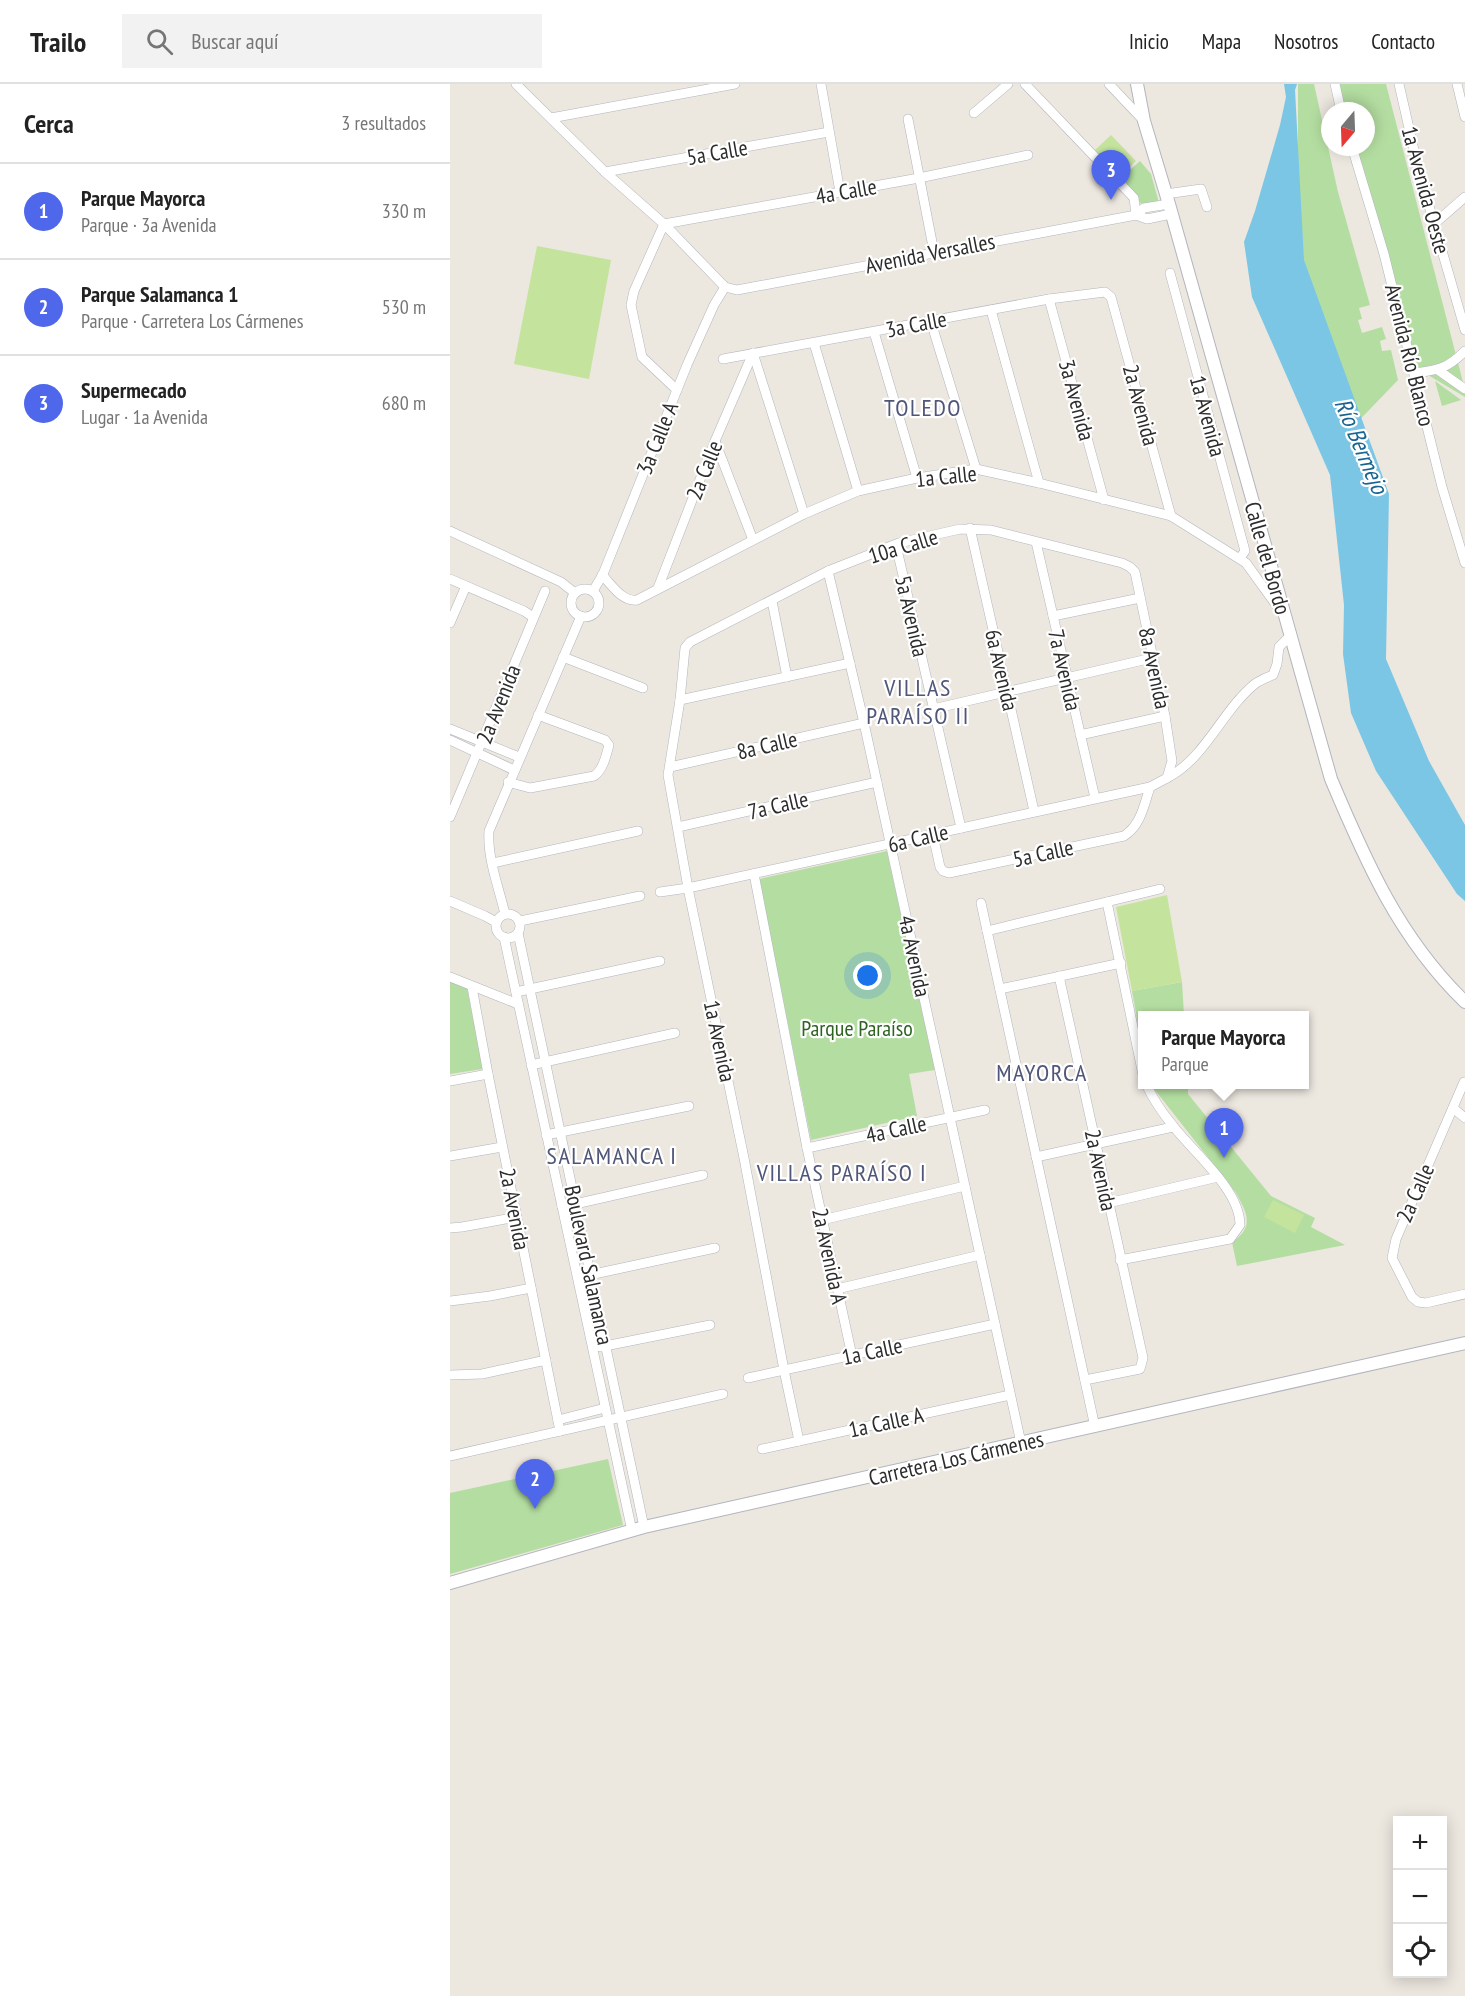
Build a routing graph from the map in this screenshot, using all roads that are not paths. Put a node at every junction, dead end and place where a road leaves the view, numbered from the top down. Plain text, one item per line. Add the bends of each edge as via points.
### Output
1 (516, 84) edge
2 (733, 84) edge
3 (821, 84) edge
4 (1008, 84) edge
5 (1025, 84) edge
6 (1109, 84) edge
7 (1137, 84) edge
8 (1335, 84) edge
9 (1400, 84) edge
10 (1457, 84) edge
11 (1339, 102) edge
12 (974, 113) dead end
13 (1465, 117) edge
14 (551, 118) junction
15 (908, 119) dead end
16 (1144, 121) junction
17 (829, 132) junction
18 (1028, 155) dead end
19 (1355, 156) edge
20 (605, 172) junction
21 (919, 178) junction
22 (840, 192) junction
23 (1465, 197) edge
24 (1169, 204) junction
25 (1207, 207) dead end
26 (1136, 215) junction
27 (664, 224) junction
28 (1434, 224) junction
29 (934, 252) junction
30 (1170, 273) dead end
31 (725, 287) junction
32 (1109, 294) joint
33 (1049, 299) junction
34 (991, 310) junction
35 (930, 322) junction
36 (1465, 330) edge
37 (874, 333) junction
38 (814, 343) junction
39 (1465, 351) edge
40 (753, 353) junction
41 (723, 359) dead end
42 (1438, 370) junction
43 (1415, 372) junction
44 (1465, 389) edge
45 (677, 390) junction
46 (716, 441) junction
47 (976, 469) junction
48 (917, 478) junction
49 (1039, 483) junction
50 (858, 491) junction
51 (1104, 500) junction
52 (804, 514) junction
53 (1172, 516) junction
54 (970, 528) junction
55 (450, 531) edge
56 (753, 540) junction
57 (1036, 542) junction
58 (896, 545) junction
59 (1240, 558) junction
60 (1465, 563) edge
61 (1130, 567) joint
62 (828, 572) junction
63 (602, 575) junction
64 (450, 579) edge
65 (466, 586) junction
66 (658, 588) junction
67 (545, 591) dead end
68 (593, 591) junction
69 (575, 593) junction
70 (1140, 598) junction
71 (772, 601) junction
72 (1284, 615) junction
73 (581, 616) junction
74 (1053, 616) junction
75 (533, 617) junction
76 (450, 623) edge
77 (1290, 636) junction
78 (690, 642) joint
79 (563, 657) junction
80 (1152, 658) junction
81 (850, 663) junction
82 (787, 677) junction
83 (1067, 677) junction
84 (643, 688) dead end
85 (1007, 692) junction
86 (680, 700) junction
87 (933, 709) junction
88 (538, 716) junction
89 (1165, 717) junction
90 (864, 723) junction
91 (450, 729) edge
92 (1080, 735) junction
93 (450, 740) edge
94 (482, 742) junction
95 (477, 754) junction
96 (519, 757) junction
97 (670, 767) junction
98 (514, 770) junction
99 (1168, 775) junction
100 (508, 782) junction
101 (877, 782) junction
102 (1150, 787) junction
103 (1095, 798) junction
104 (1034, 811) junction
105 (450, 818) edge
106 (678, 827) junction
107 (961, 828) junction
108 (638, 831) dead end
109 (933, 835) junction
110 (891, 844) junction
111 (493, 863) junction
112 (754, 874) junction
113 (688, 888) junction
114 (1160, 889) dead end
115 (660, 892) dead end
116 (640, 896) dead end
117 (450, 902) edge
118 (1107, 902) junction
119 (981, 903) dead end
120 (505, 914) junction
121 (520, 921) junction
122 (496, 922) junction
123 (987, 931) junction
124 (518, 933) junction
125 (504, 937) junction
126 (660, 961) dead end
127 (1121, 963) junction
128 (1059, 976) junction
129 (450, 977) edge
130 (472, 987) junction
131 (530, 989) junction
132 (1000, 989) junction
133 (516, 992) junction
134 (1465, 1002) edge
135 (518, 1004) junction
136 (675, 1033) dead end
137 (1138, 1049) edge
138 (546, 1062) junction
139 (531, 1065) junction
140 (488, 1074) junction
141 (450, 1081) edge
142 (1464, 1082) edge
143 (1149, 1089) edge
144 (689, 1106) dead end
145 (1453, 1108) junction
146 (985, 1110) dead end
147 (950, 1118) junction
148 (1465, 1118) edge
149 (1173, 1126) junction
150 (561, 1132) junction
151 (546, 1135) junction
152 (1096, 1144) junction
153 (502, 1147) junction
154 (807, 1148) junction
155 (450, 1156) edge
156 (1036, 1157) junction
157 (703, 1175) dead end
158 (1218, 1177) junction
159 (965, 1186) junction
160 (1108, 1203) junction
161 (576, 1204) junction
162 (562, 1207) junction
163 (517, 1217) junction
164 (822, 1220) junction
165 (450, 1228) edge
166 (715, 1248) dead end
167 (980, 1255) junction
168 (1120, 1260) junction
169 (591, 1275) junction
170 (577, 1278) junction
171 (531, 1288) junction
172 (837, 1289) junction
173 (1465, 1294) edge
174 (450, 1301) edge
175 (995, 1324) junction
176 (710, 1325) dead end
177 (1465, 1342) edge
178 (606, 1346) junction
179 (592, 1348) junction
180 (852, 1356) junction
181 (546, 1360) junction
182 (784, 1370) junction
183 (450, 1375) edge
184 (748, 1378) dead end
185 (1085, 1380) junction
186 (723, 1394) dead end
187 (1010, 1395) junction
188 (605, 1408) junction
189 (621, 1418) junction
190 (558, 1420) junction
191 (608, 1421) junction
192 (1095, 1427) junction
193 (560, 1431) junction
194 (800, 1441) junction
195 (1021, 1443) junction
196 (762, 1449) dead end
197 (450, 1456) edge
198 (638, 1529) junction
199 (450, 1583) edge

1 - 14 street
2 - 14 street
3 - 17 street
4 - 12 street
5 - 26 street via 1134,198
6 - 16 street
7 - 16 main road, Calle del Bordo
8 - 11 street
9 - 28 street, 1a Avenida Oeste
10 - 13 street
14 - 20 street
15 - 21 street
16 - 24 main road, Calle del Bordo
17 - 20 street, 5a Calle
17 - 22 street
18 - 21 street, 4a Calle
19 - 43 street, Avenida Río Blanco
20 - 27 street
21 - 22 street, 4a Calle
21 - 29 street
22 - 27 street, 4a Calle
23 - 28 street
24 - 25 street, Avenida Versalles via 1201,189
24 - 26 street, Avenida Versalles via 1144,208
24 - 72 main road, Calle del Bordo
26 - 29 street, Avenida Versalles
27 - 31 street
27 - 45 street via 631,305 642,357
28 - 36 street, 1a Avenida Oeste
29 - 31 street, Avenida Versalles via 737,290
30 - 59 street, 1a Avenida via 1245,551
31 - 45 street, 3a Calle A
32 - 33 street, 3a Calle
32 - 53 street, 2a Avenida
33 - 34 street, 3a Calle
33 - 51 street, 3a Avenida
34 - 35 street, 3a Calle
34 - 49 street
35 - 37 street, 3a Calle
35 - 47 street
37 - 38 street, 3a Calle
37 - 48 street
38 - 40 street, 3a Calle
38 - 50 street
39 - 42 street
40 - 41 street, 3a Calle
40 - 46 street, 2a Calle
40 - 52 street
42 - 43 street
42 - 44 street
43 - 60 street, Avenida Río Blanco via 1442,487
45 - 63 street, 3a Calle A
46 - 56 street
46 - 66 street, 2a Calle
47 - 48 street, 1a Calle
47 - 49 street, 1a Calle
48 - 50 street, 1a Calle
49 - 51 street, 1a Calle
50 - 52 street, 1a Calle
51 - 53 street, 1a Calle
52 - 56 street, 1a Calle
53 - 59 street, 1a Calle
54 - 57 street, 10a Calle
54 - 58 street, 10a Calle
54 - 85 street, 6a Avenida
55 - 69 street via 561,582
56 - 66 street, 1a Calle
57 - 61 street, 10a Calle
57 - 74 street, 7a Avenida
58 - 62 street, 10a Calle
58 - 87 street, 5a Avenida
59 - 72 street, 1a Calle
61 - 70 street, 8a Avenida via 1135,572
62 - 71 street, 10a Calle
62 - 81 street, 4a Avenida
63 - 66 street, 1a Calle via 631,601
63 - 68 street, 3a Calle A
64 - 65 street
65 - 75 street
65 - 76 street
67 - 75 street, 2a Avenida
68 - 69 street
68 - 73 street via 599,600 597,609 590,616
69 - 73 street via 572,604
70 - 74 street
70 - 80 street, 8a Avenida
71 - 78 street, 10a Calle
71 - 82 street
72 - 77 main road, Calle del Bordo
73 - 79 street
74 - 83 street, 7a Avenida
75 - 94 street, 2a Avenida
77 - 99 street, 6a Calle via 1279,647 1273,675 1257,683 1187,764
77 - 134 main road, Calle del Bordo via 1331,779 1364,858 1403,928
78 - 86 street, 1a Avenida via 683,658
79 - 84 street
79 - 88 street
80 - 83 street
80 - 89 street, 8a Avenida
81 - 82 street
81 - 90 street, 4a Avenida
82 - 86 street
83 - 85 street
83 - 92 street, 7a Avenida
85 - 87 street
85 - 104 street, 6a Avenida
86 - 97 street, 1a Avenida
87 - 107 street, 5a Avenida
88 - 96 street
88 - 100 street via 605,740 609,745 602,766 594,776 530,788
89 - 92 street
89 - 99 street, 8a Avenida via 1172,761
90 - 97 street, 8a Calle
90 - 101 street, 4a Avenida
91 - 94 street
92 - 103 street, 7a Avenida
93 - 95 street
94 - 95 street, 2a Avenida
94 - 96 street
95 - 98 street
95 - 105 street, 2a Avenida
96 - 98 street
97 - 106 street, 1a Avenida via 668,775
98 - 100 street
99 - 102 street, 6a Calle
100 - 111 street via 489,831
101 - 106 street, 7a Calle
101 - 110 street, 4a Avenida
102 - 103 street, 6a Calle
102 - 109 street, 5a Calle via 1137,825 1124,836 949,873 940,867
103 - 104 street, 6a Calle
104 - 107 street, 6a Calle
106 - 113 street, 1a Avenida
107 - 109 street, 6a Calle
108 - 111 street
109 - 110 street, 6a Calle
110 - 112 street, 6a Calle
110 - 147 street, 4a Avenida
111 - 120 street
112 - 113 street, 6a Calle
112 - 154 street, 2a Avenida A
113 - 115 street, 6a Calle
113 - 182 street, 1a Avenida
114 - 118 street
116 - 121 street
117 - 122 street
118 - 123 street
118 - 127 street
119 - 123 street
120 - 121 street
120 - 122 street
121 - 124 street
122 - 125 street via 497,931
123 - 132 street
124 - 125 street via 512,938
124 - 131 street, Boulevard Salamanca
125 - 133 street, Boulevard Salamanca
126 - 131 street
127 - 128 street
127 - 137 street
128 - 132 street
128 - 152 street, 2a Avenida
129 - 130 street
130 - 135 street
130 - 140 street, 2a Avenida
131 - 133 street
131 - 138 street, Boulevard Salamanca
132 - 156 street
133 - 135 street, Boulevard Salamanca
135 - 139 street, Boulevard Salamanca
136 - 138 street
138 - 139 street
138 - 150 street, Boulevard Salamanca
139 - 151 street, Boulevard Salamanca
140 - 141 street
140 - 153 street, 2a Avenida
142 - 145 street, 2a Calle
143 - 149 street
144 - 150 street
145 - 148 street
145 - 173 street, 2a Calle via 1395,1239 1392,1258 1418,1302 1426,1304
146 - 147 street, 4a Calle
147 - 154 street, 4a Calle
147 - 159 street, 4a Avenida
149 - 152 street
149 - 158 street
150 - 151 street
150 - 161 street, Boulevard Salamanca
151 - 162 street, Boulevard Salamanca
152 - 156 street
152 - 160 street, 2a Avenida
153 - 155 street
153 - 163 street, 2a Avenida
154 - 164 street, 2a Avenida A
156 - 185 street
157 - 161 street
158 - 160 street
158 - 168 street via 1240,1215 1240,1226 1230,1239
159 - 164 street
159 - 167 street, 4a Avenida
160 - 168 street, 2a Avenida
161 - 162 street
161 - 169 street, Boulevard Salamanca
162 - 170 street, Boulevard Salamanca
163 - 165 street
163 - 171 street, 2a Avenida
164 - 172 street, 2a Avenida A
166 - 169 street
167 - 172 street
167 - 175 street, 4a Avenida
168 - 185 street, 2a Avenida via 1142,1364 1140,1369
169 - 170 street
169 - 178 street, Boulevard Salamanca
170 - 179 street, Boulevard Salamanca
171 - 174 street
171 - 181 street, 2a Avenida
172 - 180 street, 2a Avenida A
175 - 180 street, 1a Calle
175 - 187 street, 4a Avenida
176 - 178 street
177 - 192 main road, Carretera Los Cármenes
178 - 179 street
178 - 189 street, Boulevard Salamanca
179 - 188 street, Boulevard Salamanca
180 - 182 street, 1a Calle
181 - 183 street via 482,1374
181 - 190 street, 2a Avenida
182 - 184 street, 1a Calle
182 - 194 street, 1a Avenida
185 - 192 street
186 - 189 street
187 - 194 street, 1a Calle A
187 - 195 street, 4a Avenida
188 - 190 street
188 - 191 street, Boulevard Salamanca
189 - 191 street
189 - 198 street, Boulevard Salamanca
190 - 193 street, 2a Avenida
191 - 193 street
191 - 198 street, Boulevard Salamanca
192 - 195 main road, Carretera Los Cármenes
193 - 197 street
194 - 196 street, 1a Calle A
195 - 198 main road, Carretera Los Cármenes
198 - 199 main road, Carretera Los Cármenes

